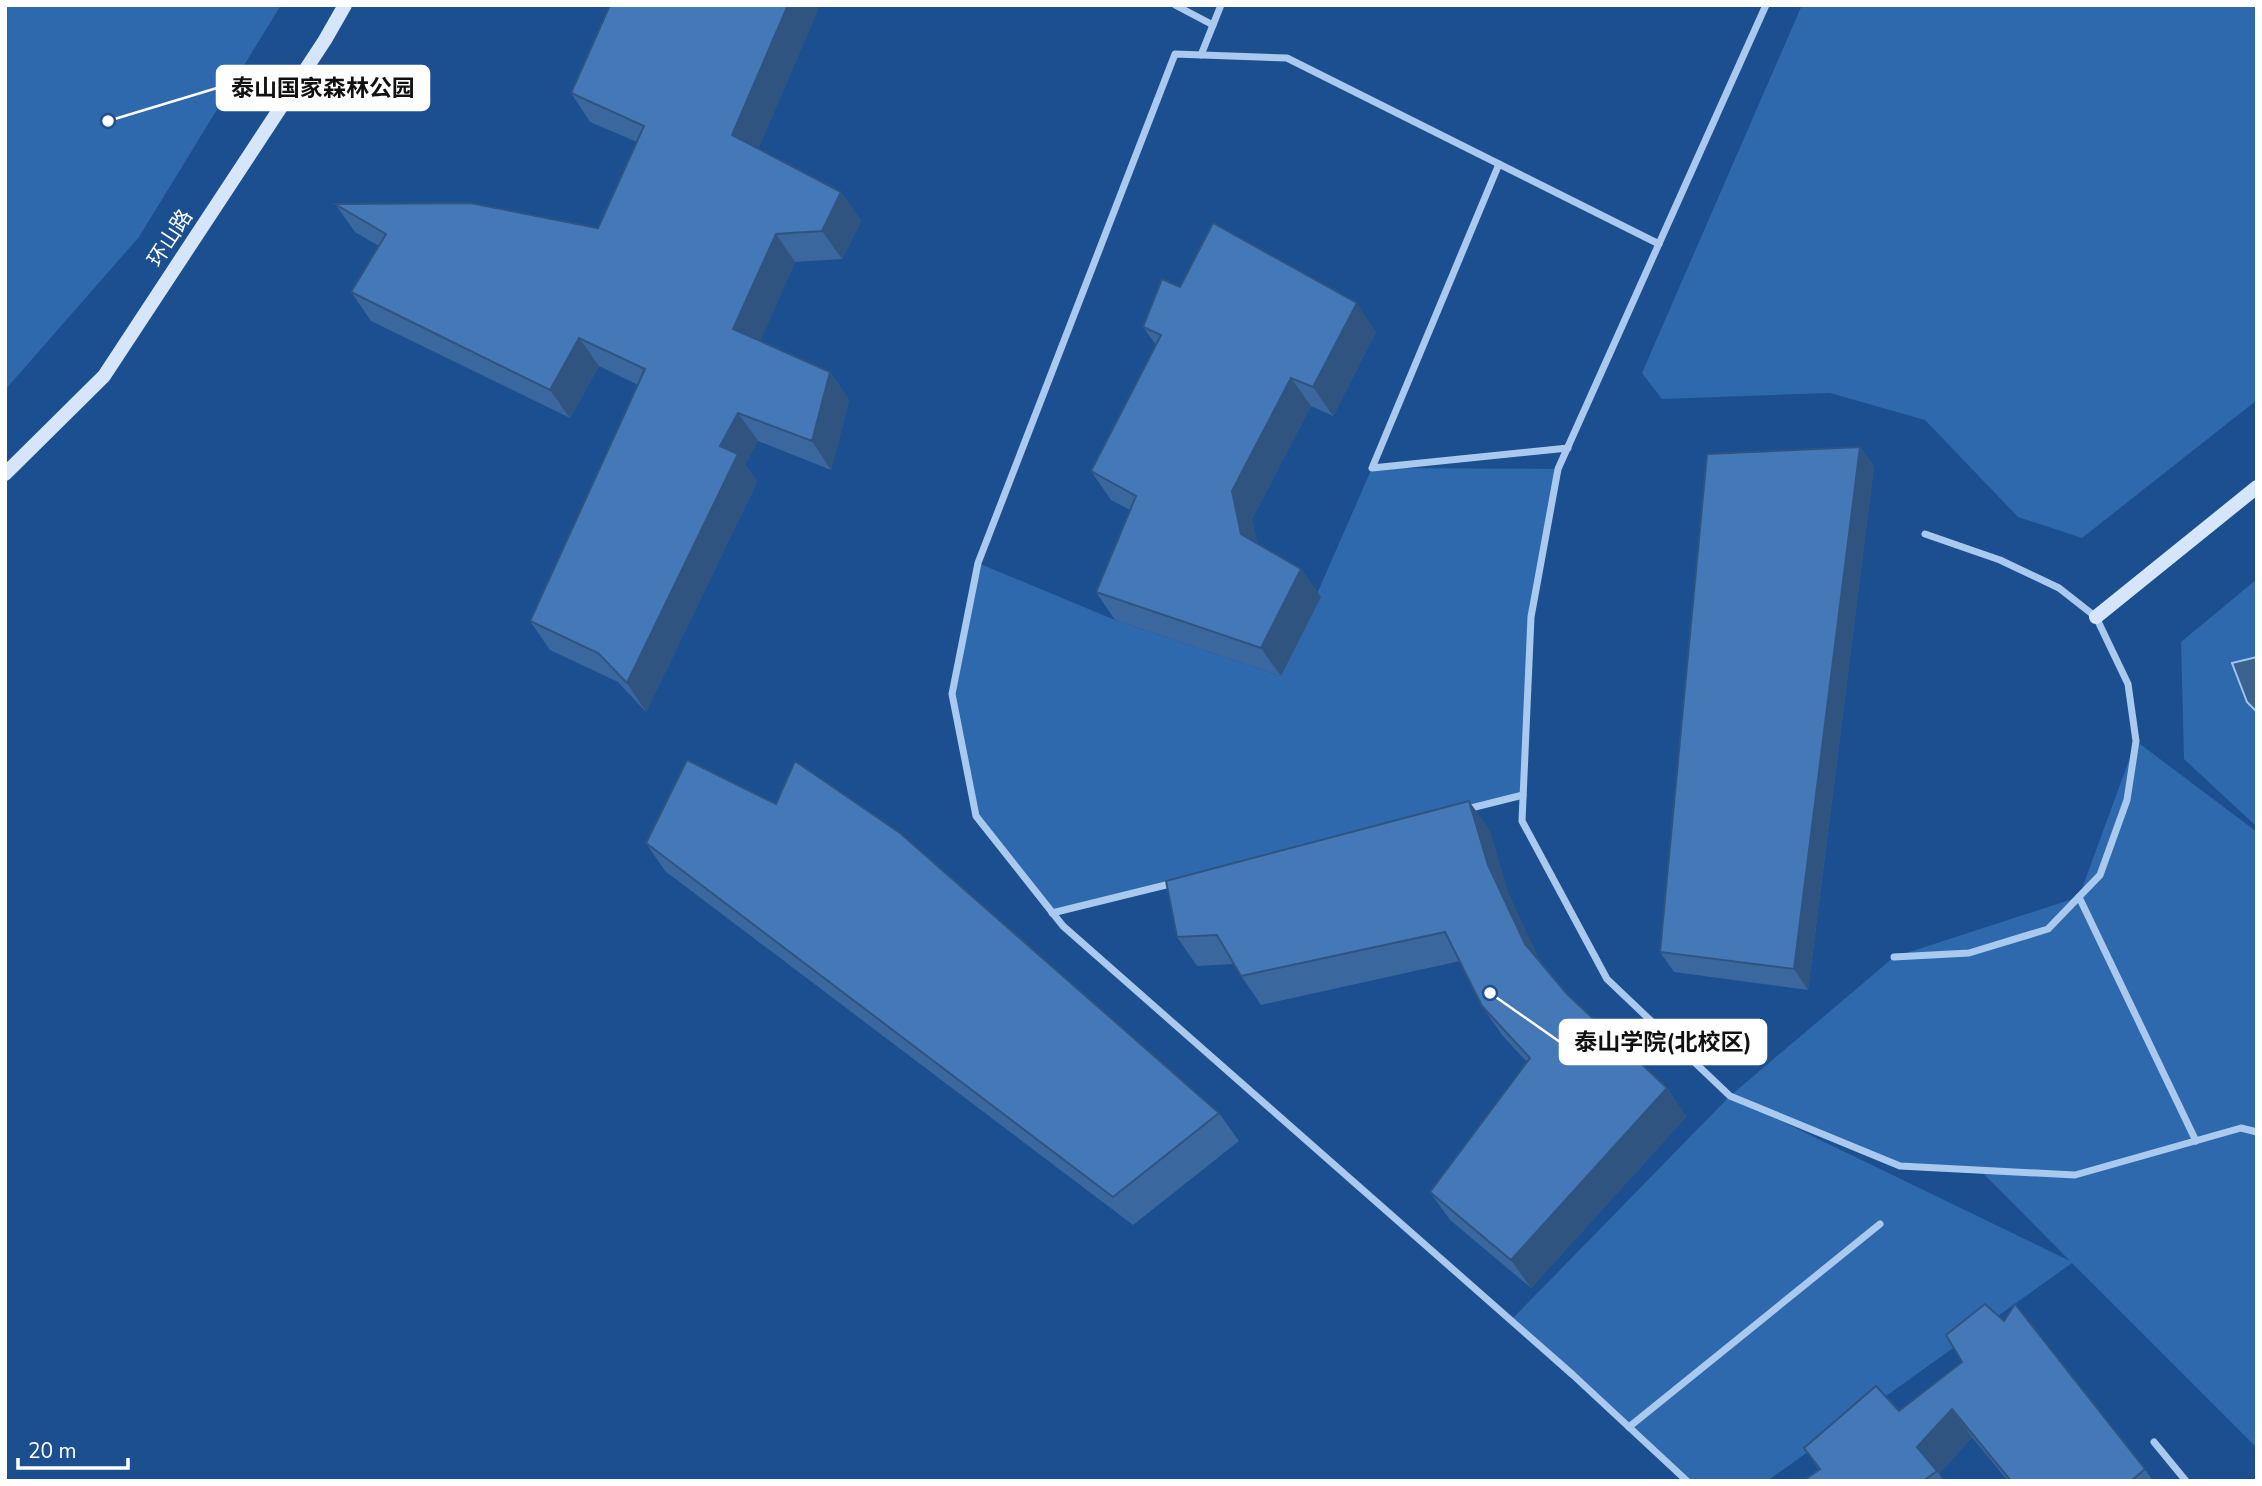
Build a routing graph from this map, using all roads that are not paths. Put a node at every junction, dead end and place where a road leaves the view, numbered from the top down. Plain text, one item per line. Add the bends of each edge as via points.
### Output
1 (345, 5) edge
2 (1175, 5) edge
3 (1221, 5) edge
4 (1766, 5) edge
5 (1213, 25) junction
6 (1201, 55) junction
7 (1499, 164) junction
8 (1659, 243) junction
9 (1568, 448) junction
10 (5, 474) edge
11 (2257, 487) edge
12 (1925, 534) dead end
13 (2096, 617) junction
14 (1523, 795) junction
15 (1456, 812) edge
16 (1187, 879) edge
17 (2079, 897) junction
18 (1052, 913) junction
19 (1894, 957) dead end
20 (2257, 1132) edge
21 (2196, 1141) junction
22 (1880, 1224) dead end
23 (1629, 1427) junction
24 (2154, 1441) dead end
25 (1687, 1481) edge
26 (2186, 1481) edge

1 - 10 main road, 环山路 via 104,376
2 - 5 street
3 - 5 street
4 - 8 street
5 - 6 street
6 - 7 street via 1287,58
6 - 18 street via 1175,54 978,563 952,695 976,816
7 - 8 street
7 - 9 street via 1372,468
8 - 9 street
9 - 14 street via 1558,469 1531,617
11 - 13 main road
12 - 13 street via 2000,560 2059,588
13 - 17 street via 2128,684 2136,741 2127,800 2100,875
14 - 15 street
14 - 21 street via 1522,821 1607,979 1730,1096 1900,1166 2075,1175
16 - 18 street
17 - 19 street via 2048,929 1969,953
17 - 21 street
18 - 23 street
20 - 21 street via 2241,1128
22 - 23 street
23 - 25 street
24 - 26 street

